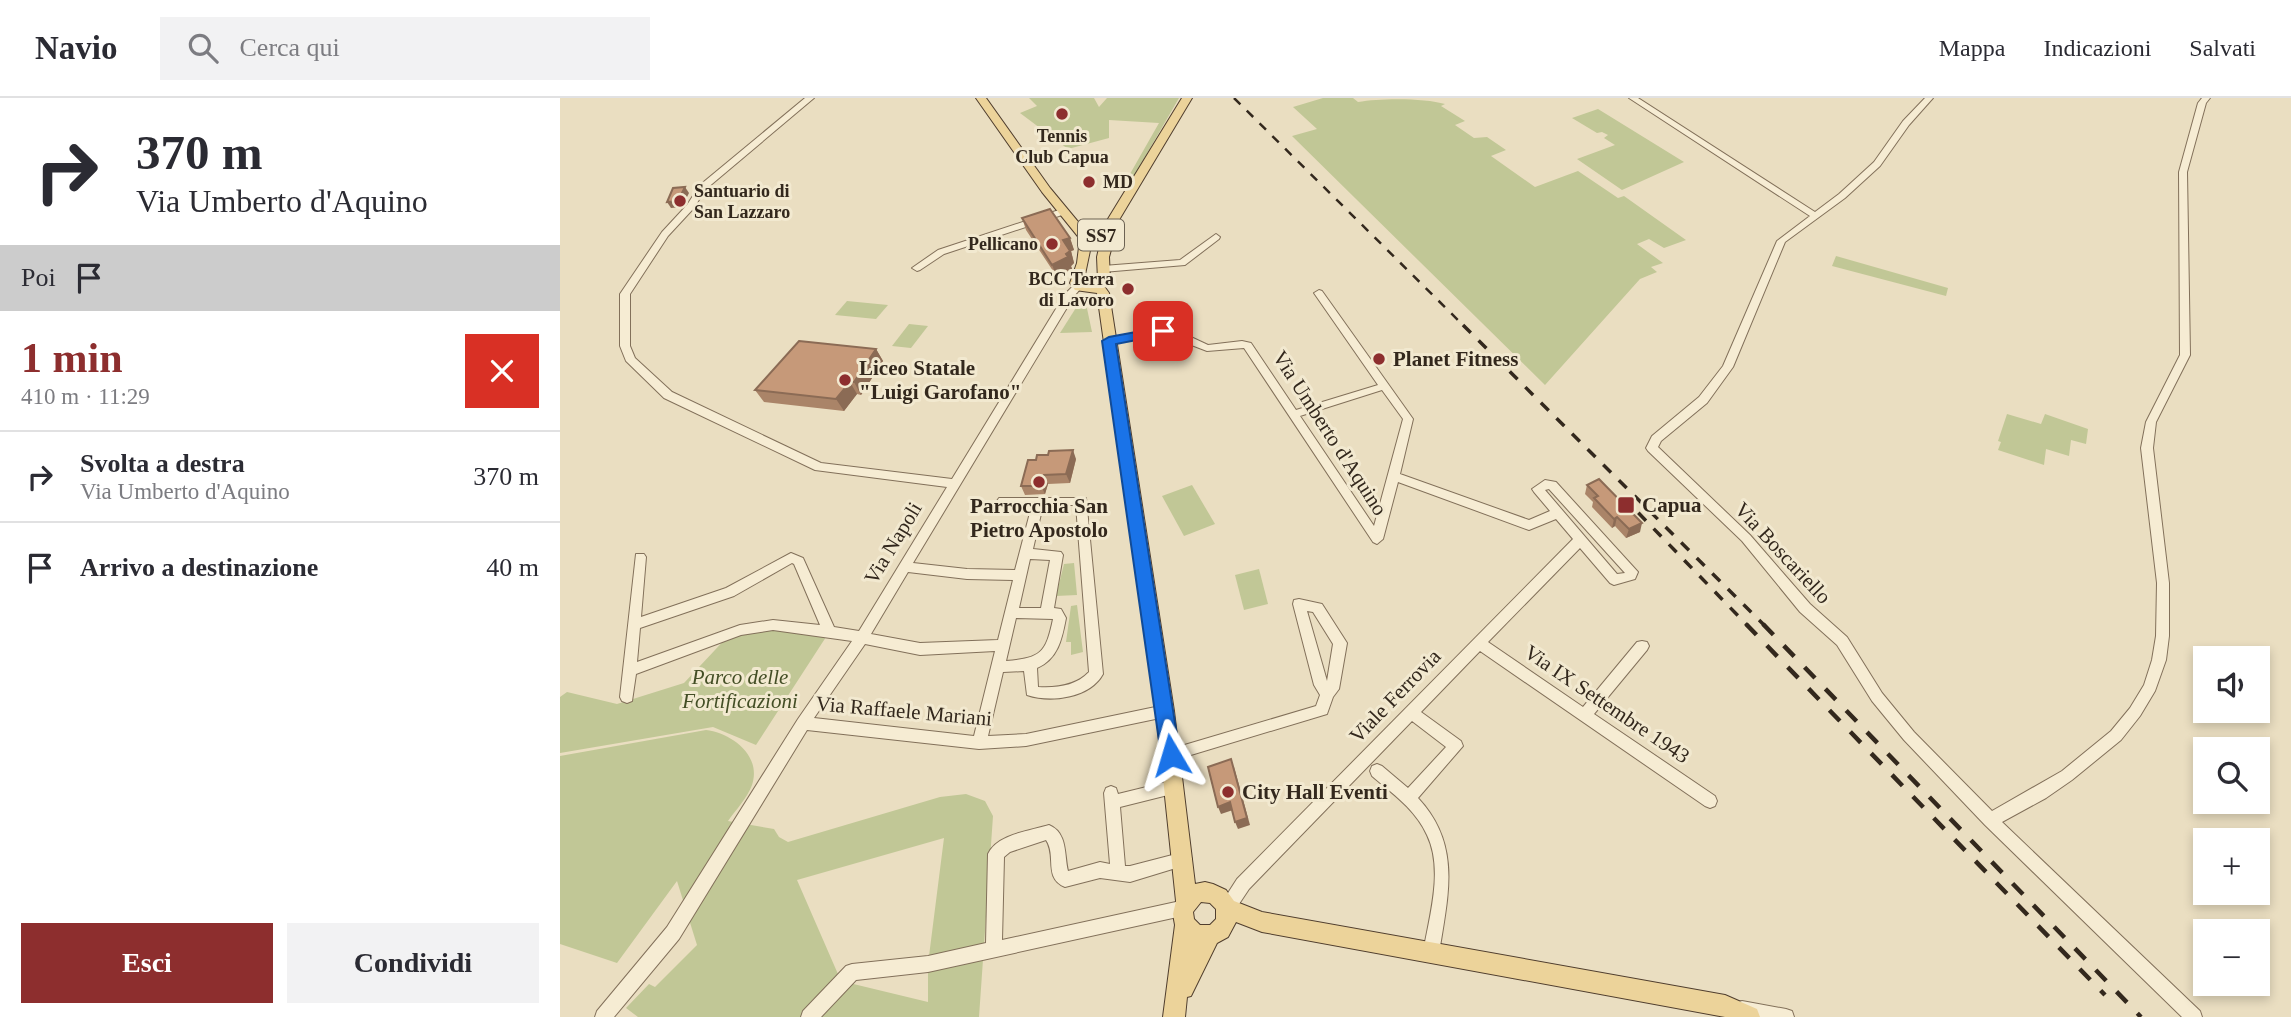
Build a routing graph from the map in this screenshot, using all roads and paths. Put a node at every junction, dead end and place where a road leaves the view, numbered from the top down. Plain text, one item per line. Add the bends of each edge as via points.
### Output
1 (810, 98) edge
2 (981, 98) edge
3 (1186, 98) edge
4 (1633, 98) edge
5 (1928, 98) edge
6 (2206, 98) edge
7 (1062, 212) junction
8 (1816, 216) junction
9 (1104, 235) junction
10 (1216, 237) dead end
11 (1086, 239) junction
12 (917, 268) dead end
13 (1103, 269) junction
14 (1078, 286) junction
15 (1097, 286) junction
16 (1319, 293) dead end
17 (1109, 341) junction
18 (1385, 386) junction
19 (1293, 415) junction
20 (1394, 476) junction
21 (955, 484) junction
22 (1003, 501) dead end
23 (1038, 503) junction
24 (1581, 517) junction
25 (1562, 518) junction
26 (1603, 541) junction
27 (1584, 544) junction
28 (1026, 554) junction
29 (640, 557) dead end
30 (905, 566) junction
31 (1021, 575) junction
32 (1046, 611) junction
33 (1011, 613) junction
34 (634, 625) junction
35 (829, 631) junction
36 (861, 639) junction
37 (1479, 643) junction
38 (1003, 645) junction
39 (1642, 646) dead end
40 (1030, 665) junction
41 (998, 667) junction
42 (630, 670) junction
43 (1327, 694) junction
44 (627, 697) dead end
45 (1165, 711) junction
46 (1411, 713) junction
47 (1585, 715) junction
48 (803, 723) junction
49 (979, 743) junction
50 (1171, 755) junction
51 (1377, 771) dead end
52 (1175, 787) junction
53 (1410, 796) junction
54 (1710, 801) dead end
55 (1990, 820) junction
56 (1184, 862) junction
57 (1118, 871) junction
58 (1218, 911) junction
59 (1186, 913) junction
60 (990, 950) junction
61 (1431, 953) junction
62 (928, 964) joint
63 (841, 982) joint
64 (1725, 1006) junction
65 (1176, 1007) edge
66 (610, 1013) edge
67 (809, 1017) edge
68 (1749, 1017) edge
69 (1786, 1017) edge
70 (2194, 1017) edge

1 - 21 street via 703,187 666,234 625,294 625,346 630,359 668,395 819,467
2 - 7 main road, SS7
3 - 9 main road
4 - 8 street
5 - 8 street, Via Boscariello via 1877,164
6 - 55 street via 2183,172 2185,355 2151,422 2147,447 2163,623 2159,662 2147,693 2102,751 2033,800
7 - 11 main road, SS7
7 - 12 street via 942,252
8 - 55 street, Via Boscariello via 1782,241 1728,367 1703,400 1652,447 1842,641 1877,697 1909,736
9 - 11 main road, SS7
9 - 13 main road, SS7 via 1108,239
10 - 13 street via 1182,263
11 - 14 main road, SS7
13 - 15 main road, SS7 via 1104,281
14 - 15 main road
14 - 21 street, Via Napoli
15 - 17 main road via 1103,293
16 - 18 street
17 - 19 street, Via Umberto d'Aquino via 1163,331 1205,348 1247,345
17 - 45 main road
18 - 19 street
18 - 20 street via 1408,419
19 - 20 street, Via Umberto d'Aquino via 1377,539
20 - 25 street via 1529,525
21 - 30 street, Via Napoli
22 - 23 street
23 - 28 street
23 - 40 street via 1082,501 1096,674 1086,685 1040,694 1032,691
24 - 25 street via 1567,514
24 - 25 street via 1552,485 1540,486
24 - 26 street
25 - 27 street
26 - 27 street, Viale Ferrovia via 1599,550
26 - 27 street via 1632,572 1627,579 1614,580
27 - 37 street, Viale Ferrovia
28 - 31 street
28 - 32 street via 1057,555
29 - 34 street
30 - 31 street
30 - 36 street, Via Napoli
31 - 33 street
32 - 33 street
32 - 40 street via 1060,618 1054,646
33 - 38 street
34 - 35 street via 730,592 791,558 799,561
34 - 42 street
35 - 36 street
35 - 42 street via 773,625 740,630
36 - 38 street via 920,649
36 - 48 street, Via Napoli
37 - 46 street, Viale Ferrovia
37 - 47 street, Via IX Settembre 1943
38 - 41 street
39 - 47 street
40 - 41 street
41 - 49 street
42 - 44 street
43 - 43 street via 1321,685 1299,604 1317,608 1340,643 1332,689
43 - 50 street via 1322,710
45 - 49 street, Via Raffaele Mariani via 1026,740
45 - 50 main road
46 - 53 street via 1456,746
46 - 58 street, Viale Ferrovia
47 - 54 street, Via IX Settembre 1943
48 - 49 street, Via Raffaele Mariani
48 - 66 street, Via Napoli via 673,933
50 - 52 main road
51 - 53 street
52 - 56 main road
52 - 57 street via 1112,797
53 - 61 street via 1437,838 1443,865
55 - 70 street, Via Boscariello
56 - 57 street via 1130,874
56 - 58 main road
56 - 59 main road
57 - 60 street via 1061,878 1057,843 1049,832 999,849
58 - 59 main road via 1196,896
58 - 59 main road via 1193,935
58 - 61 main road
58 - 65 main road
59 - 60 street
59 - 65 main road
60 - 62 street
61 - 64 main road
62 - 63 street via 865,969 852,972
63 - 67 street
64 - 68 main road
64 - 69 street

